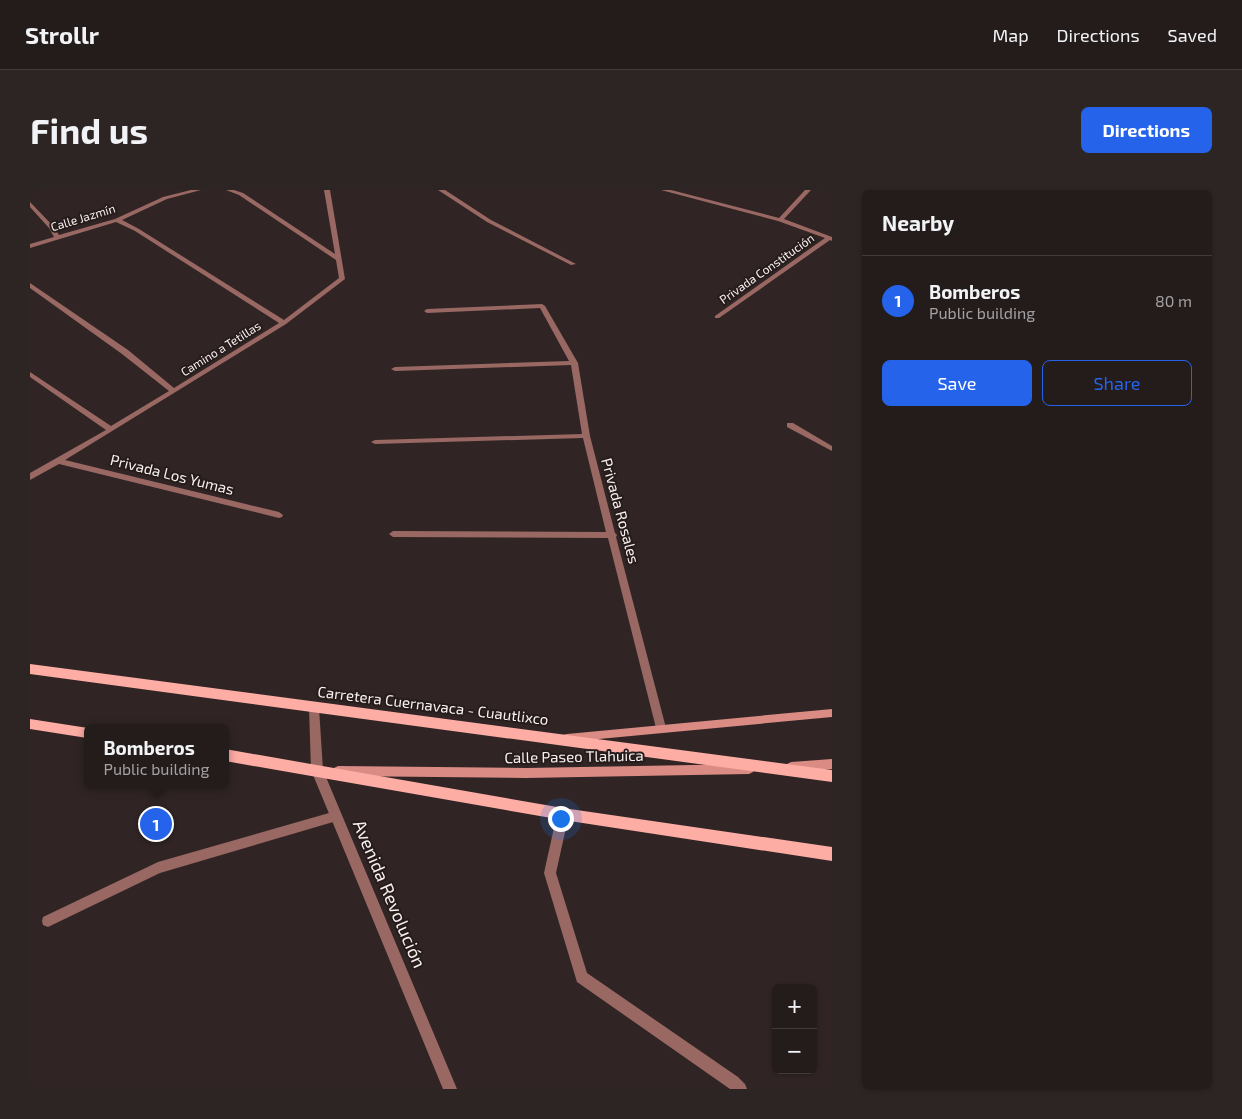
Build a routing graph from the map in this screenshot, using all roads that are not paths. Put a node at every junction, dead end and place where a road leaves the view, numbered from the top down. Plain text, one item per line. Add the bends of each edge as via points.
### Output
1 (198, 190) edge
2 (229, 190) edge
3 (327, 190) edge
4 (441, 190) edge
5 (664, 190) edge
6 (808, 190) edge
7 (30, 204) edge
8 (117, 220) junction
9 (780, 220) junction
10 (57, 237) junction
11 (831, 239) edge
12 (30, 246) edge
13 (340, 259) junction
14 (573, 264) dead end
15 (30, 285) edge
16 (427, 311) dead end
17 (718, 317) dead end
18 (284, 323) junction
19 (574, 363) junction
20 (395, 368) dead end
21 (30, 374) edge
22 (174, 391) junction
23 (790, 425) dead end
24 (111, 430) junction
25 (586, 436) junction
26 (374, 442) dead end
27 (832, 449) edge
28 (59, 461) junction
29 (30, 477) edge
30 (279, 515) dead end
31 (393, 534) dead end
32 (612, 535) junction
33 (30, 669) edge
34 (314, 708) junction
35 (832, 714) edge
36 (30, 724) edge
37 (661, 728) junction
38 (84, 733) edge
39 (552, 739) junction
40 (229, 755) edge
41 (832, 764) edge
42 (774, 768) junction
43 (317, 770) junction
44 (832, 776) edge
45 (563, 814) junction
46 (336, 816) junction
47 (832, 854) edge
48 (48, 921) dead end
49 (450, 1089) edge
50 (740, 1089) edge

1 - 8 street, Calle Jazmín via 165,198
2 - 13 street via 241,194
3 - 13 street, Camino a Tetillas
4 - 14 street via 489,221
5 - 9 street
6 - 9 street
7 - 10 street
8 - 10 street, Calle Jazmín
8 - 18 street
9 - 11 street
10 - 12 street, Calle Jazmín
11 - 17 street, Privada Constitución
13 - 18 street, Camino a Tetillas via 342,279
15 - 22 street
16 - 19 street, Privada Rosales via 542,306
18 - 22 street, Camino a Tetillas
19 - 20 street
19 - 25 street, Privada Rosales
21 - 24 street
22 - 24 street, Camino a Tetillas
23 - 27 street
24 - 28 street, Camino a Tetillas
25 - 26 street
25 - 32 street, Privada Rosales
28 - 29 street, Camino a Tetillas
28 - 30 street, Privada Los Yumas
31 - 32 street
32 - 37 street, Privada Rosales
33 - 34 main road, Carretera Cuernavaca - Cuautlixco
34 - 39 main road, Carretera Cuernavaca - Cuautlixco
34 - 43 street, Avenida Revolución
35 - 37 main road, Calle Paseo Tlahuica
36 - 38 main road
37 - 39 main road, Calle Paseo Tlahuica
39 - 42 main road, Carretera Cuernavaca - Cuautlixco
40 - 43 main road
41 - 42 main road, Calle Paseo Tlahuica
42 - 43 main road, Calle Paseo Tlahuica via 526,773
42 - 44 main road, Carretera Cuernavaca - Cuautlixco
43 - 45 main road
43 - 46 street, Avenida Revolución
45 - 47 main road
45 - 50 street via 550,873 582,977
46 - 48 street via 158,868
46 - 49 street, Avenida Revolución

